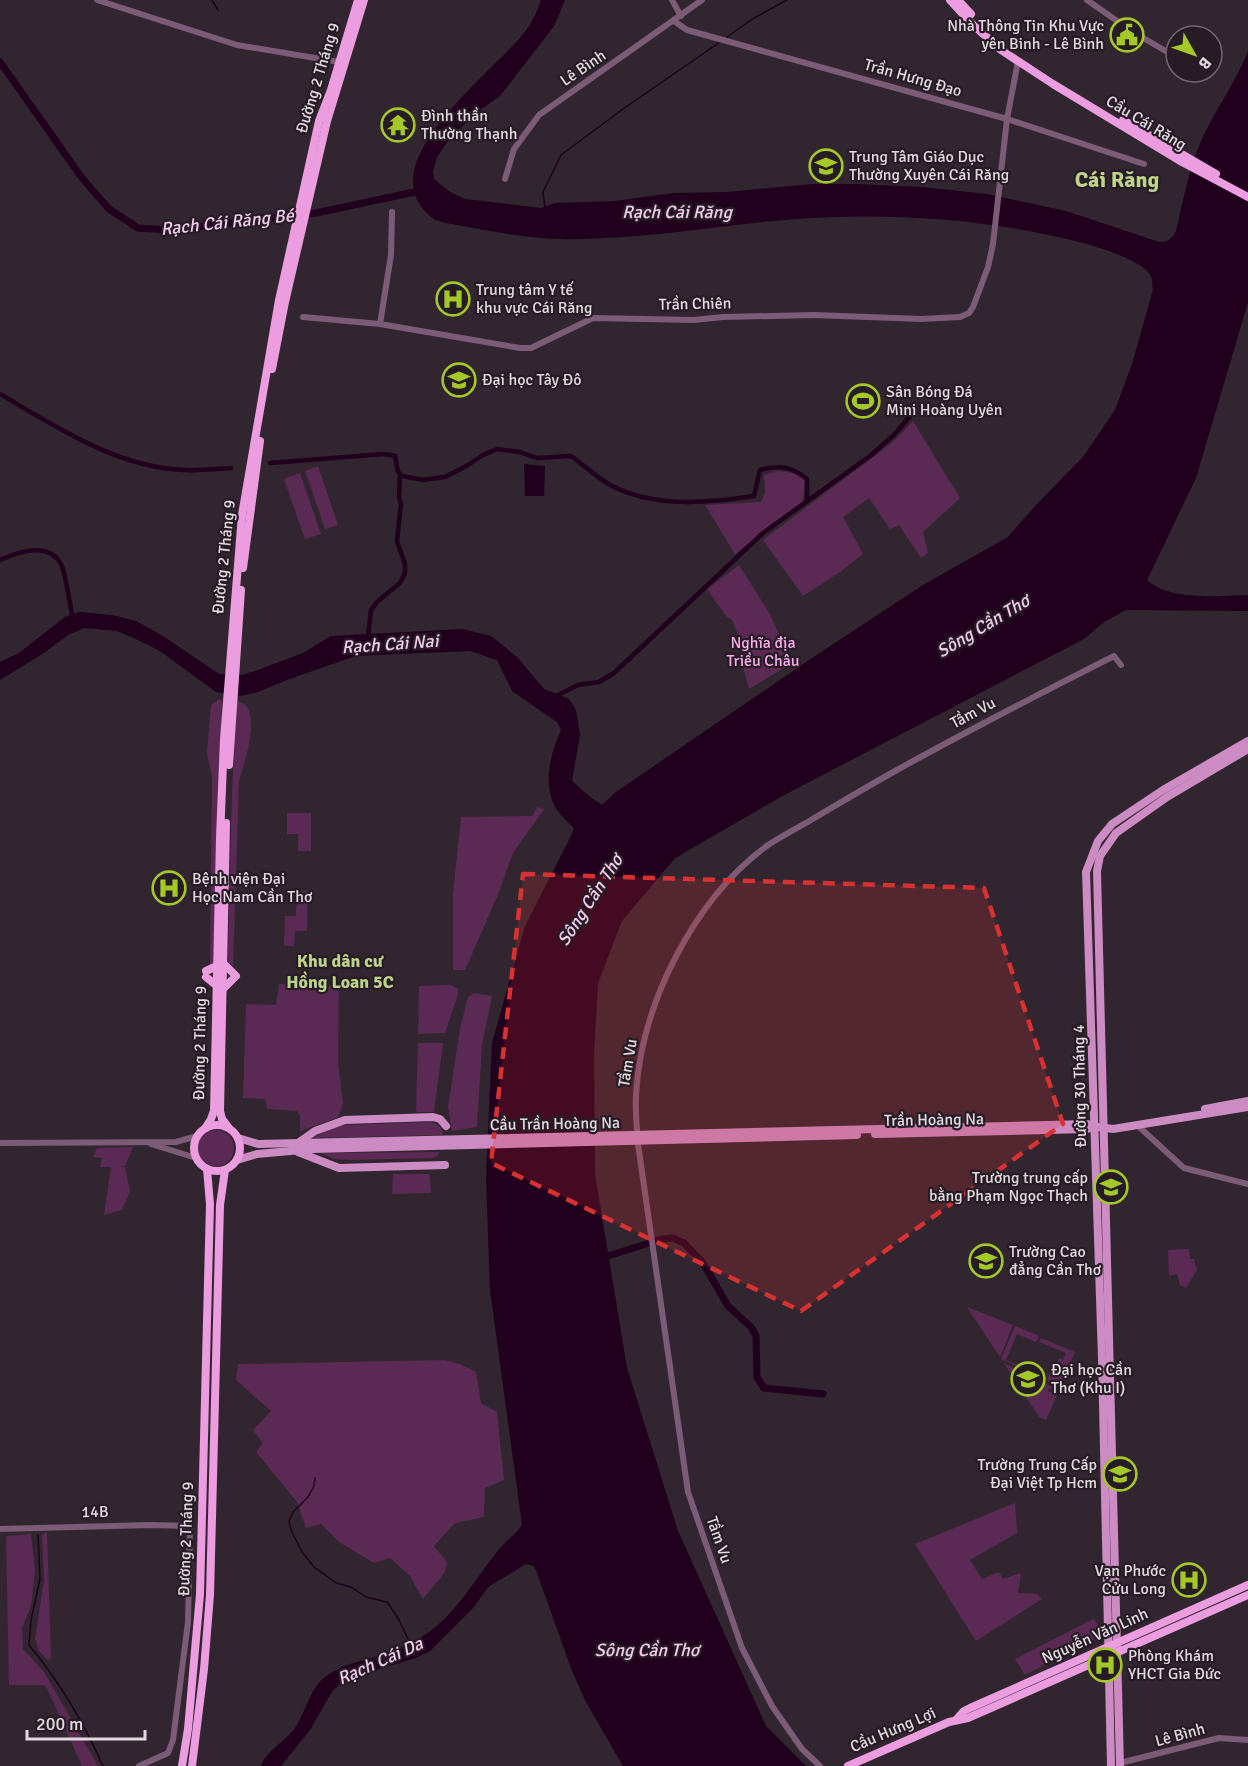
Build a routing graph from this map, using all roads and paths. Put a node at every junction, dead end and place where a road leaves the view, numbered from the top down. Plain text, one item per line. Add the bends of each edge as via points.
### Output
1 (97, 0) edge
2 (358, 0) edge
3 (363, 0) edge
4 (672, 0) edge
5 (702, 0) edge
6 (950, 0) edge
7 (958, 0) edge
8 (1087, 0) edge
9 (681, 15) junction
10 (674, 21) junction
11 (1164, 50) edge
12 (1018, 61) junction
13 (339, 62) junction
14 (1032, 68) junction
15 (1007, 119) junction
16 (323, 121) junction
17 (1144, 164) dead end
18 (505, 179) dead end
19 (1248, 191) edge
20 (1248, 197) edge
21 (392, 212) dead end
22 (303, 317) dead end
23 (380, 324) junction
24 (1121, 665) dead end
25 (1248, 741) edge
26 (1248, 749) edge
27 (1165, 794) junction
28 (220, 964) junction
29 (220, 987) junction
30 (1248, 1101) edge
31 (1248, 1107) edge
32 (1137, 1125) junction
33 (446, 1126) dead end
34 (1093, 1126) junction
35 (206, 1127) junction
36 (228, 1127) junction
37 (1107, 1127) junction
38 (638, 1134) junction
39 (780, 1134) junction
40 (197, 1136) junction
41 (238, 1138) junction
42 (145, 1142) junction
43 (0, 1143) edge
44 (638, 1144) junction
45 (297, 1147) junction
46 (196, 1158) junction
47 (237, 1160) junction
48 (445, 1165) dead end
49 (207, 1169) junction
50 (225, 1170) junction
51 (1248, 1184) edge
52 (1106, 1359) junction
53 (0, 1529) edge
54 (1248, 1585) edge
55 (1248, 1595) edge
56 (1112, 1649) junction
57 (953, 1720) joint
58 (1248, 1740) edge
59 (1120, 1765) edge
60 (139, 1766) edge
61 (182, 1766) edge
62 (192, 1766) edge
63 (820, 1766) edge
64 (848, 1766) edge
65 (1111, 1766) edge

1 - 13 street via 237,45
2 - 13 highway, Đường 2 Tháng 9
3 - 16 highway, Đường 2 Tháng 9
4 - 9 street
5 - 9 street, Lê Bình
6 - 12 highway via 1001,50
7 - 14 highway via 975,20
8 - 11 street
9 - 10 street, Lê Bình
10 - 15 street, Trần Hưng Đạo via 687,30
10 - 18 street, Lê Bình via 539,115 514,148
12 - 14 highway
12 - 15 street, Trần Chiên
13 - 16 highway, Đường 2 Tháng 9
14 - 19 highway, Cầu Cái Răng
14 - 20 highway, Cầu Cái Răng via 1182,162
15 - 17 street, Trần Hưng Đạo
15 - 23 street, Trần Chiên via 988,267 973,307 960,317 593,318 531,348
16 - 28 highway, Đường 2 Tháng 9 via 282,301 242,515 227,738
21 - 23 street via 391,255
22 - 23 street, Trần Chiên
24 - 38 street, Tầm Vu via 1114,656 891,773 768,846 722,887 698,919 659,991 643,1048 636,1094
25 - 27 main road, Đường 30 Tháng 4
26 - 27 main road, Đường 30 Tháng 4
27 - 34 main road, Đường 30 Tháng 4 via 1112,824 1093,852 1086,872
27 - 37 main road, Đường 30 Tháng 4 via 1116,833 1100,856 1097,871
28 - 29 highway, Đường 2 Tháng 9
28 - 29 highway via 206,974
28 - 29 highway via 236,976
29 - 35 highway, Đường 2 Tháng 9 via 214,1111
29 - 36 highway, Đường 2 Tháng 9 via 220,1111
30 - 37 main road, Trần Hoàng Na
31 - 32 main road, Trần Hoàng Na
32 - 37 main road, Trần Hoàng Na
32 - 51 street via 1184,1168
33 - 45 main road via 434,1117 345,1120 315,1131
34 - 37 main road, Trần Hoàng Na
34 - 39 main road, Trần Hoàng Na
34 - 52 main road, Đường 30 Tháng 4
35 - 36 highway
35 - 40 highway
36 - 41 highway
37 - 52 main road, Đường 30 Tháng 4
38 - 39 main road via 777,1129
38 - 44 street, Tầm Vu
39 - 44 main road via 777,1140
39 - 45 main road, Cầu Trần Hoàng Na
40 - 42 street via 181,1142
40 - 46 highway
41 - 45 main road
41 - 47 highway
42 - 43 street
42 - 46 street
44 - 63 street, Tầm Vu via 688,1492 742,1648 772,1706 802,1749
45 - 47 main road
45 - 48 main road via 339,1168
46 - 49 highway
47 - 50 highway
49 - 50 highway
49 - 61 highway, Đường 2 Tháng 9 via 200,1594
50 - 62 highway, Đường 2 Tháng 9 via 220,1205 210,1595
52 - 56 main road, Đường 30 Tháng 4
53 - 60 street, 14B via 190,1526 188,1622 173,1740 168,1753
54 - 56 highway, Nguyễn Văn Linh
55 - 56 highway, Nguyễn Văn Linh
56 - 57 highway, Nguyễn Văn Linh via 968,1718
56 - 59 main road, Đường 30 Tháng 4
56 - 65 main road, Đường 30 Tháng 4
57 - 64 highway, Cầu Hưng Lợi
58 - 59 street, Lê Bình via 1219,1738

